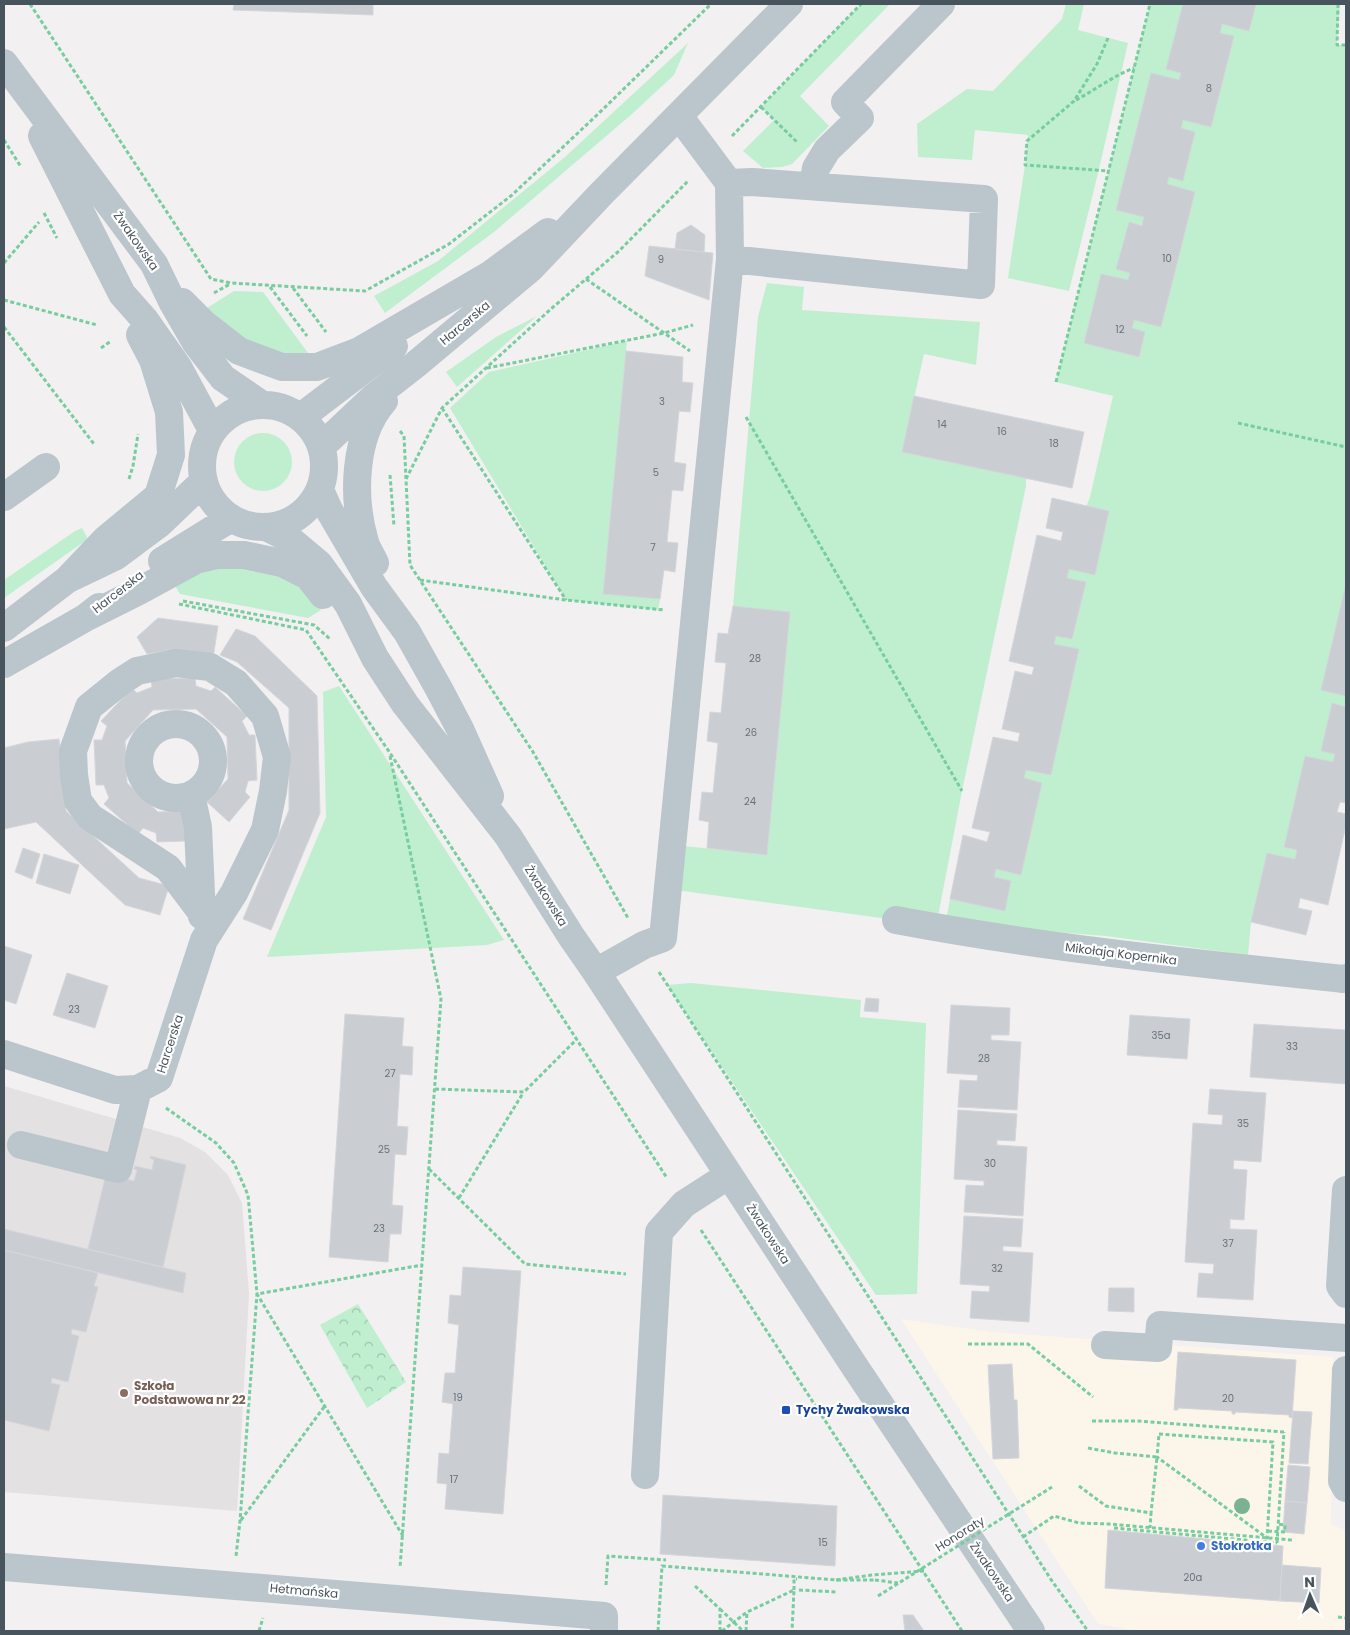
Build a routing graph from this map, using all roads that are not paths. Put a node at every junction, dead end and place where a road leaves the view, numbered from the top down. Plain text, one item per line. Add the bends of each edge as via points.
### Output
1 (789, 4) edge
2 (941, 4) edge
3 (7, 69) edge
4 (679, 116) junction
5 (729, 183) junction
6 (813, 186) junction
7 (602, 193) junction
8 (730, 259) junction
9 (154, 264) junction
10 (491, 274) junction
11 (122, 294) junction
12 (415, 366) junction
13 (261, 404) junction
14 (301, 417) junction
15 (212, 430) junction
16 (322, 446) junction
17 (46, 467) dead end
18 (203, 482) junction
19 (320, 490) junction
20 (4, 497) edge
21 (230, 518) junction
22 (266, 527) junction
23 (68, 578) junction
24 (85, 618) junction
25 (4, 628) edge
26 (407, 632) junction
27 (375, 658) junction
28 (4, 664) edge
29 (191, 795) dead end
30 (508, 836) junction
31 (202, 913) junction
32 (896, 920) dead end
33 (204, 940) junction
34 (596, 972) junction
35 (1346, 978) edge
36 (4, 1054) edge
37 (138, 1089) junction
38 (21, 1145) dead end
39 (729, 1175) junction
40 (1346, 1190) edge
41 (1346, 1294) edge
42 (1346, 1338) edge
43 (1105, 1345) dead end
44 (1346, 1370) edge
45 (645, 1475) dead end
46 (1346, 1488) edge
47 (4, 1567) edge
48 (604, 1624) edge
49 (1031, 1631) edge

1 - 4 street, Harcerska
2 - 6 street via 844,102 860,118 827,150 816,168
3 - 9 street, Żwakowska
3 - 11 street, Żwakowska
4 - 5 street
4 - 7 street, Harcerska
5 - 6 street
5 - 8 street
6 - 8 street via 984,199 981,285
7 - 10 street, Harcerska
7 - 12 street, Harcerska via 531,268
8 - 34 street via 663,938
9 - 10 street via 179,299 203,323 239,351 282,367 317,367 359,351
9 - 13 street, Żwakowska via 196,344 223,378
10 - 14 street, Harcerska
11 - 15 street, Żwakowska via 178,367
11 - 23 street via 153,360 169,412 171,455 158,496 106,539
12 - 16 street, Harcerska via 374,397
12 - 26 street via 370,420 362,439 356,501 365,543
13 - 14 street via 276,405
13 - 15 street via 226,416
14 - 16 street via 314,430
15 - 18 street via 204,446
16 - 19 street via 325,461
17 - 20 street
18 - 21 street via 209,496
18 - 23 street via 158,524 116,556
19 - 22 street via 298,516
19 - 26 street, Żwakowska via 374,588
21 - 22 street
21 - 24 street, Harcerska via 132,579
22 - 27 street, Żwakowska via 288,538 319,564 348,604
23 - 25 street
24 - 27 street via 196,560 217,555 244,555 282,563 308,576
24 - 28 street, Harcerska
26 - 30 street, Żwakowska via 460,729
27 - 30 street, Żwakowska via 405,704
29 - 31 street via 198,827
30 - 34 street, Żwakowska
31 - 33 street
31 - 33 street via 168,868 90,817 78,801 74,775 73,751 89,707 137,671 176,663 210,667 236,683 265,716 277,757 265,830 234,893
32 - 35 street, Mikołaja Kopernika via 1104,953
33 - 37 street, Harcerska via 159,1078
34 - 39 street, Żwakowska
36 - 37 street, Harcerska via 114,1090
37 - 38 street via 118,1169
39 - 45 street via 684,1204 659,1232
39 - 49 street, Żwakowska
40 - 41 street via 1340,1286
42 - 43 street via 1160,1326 1158,1348
44 - 46 street via 1342,1481
47 - 48 street, Hetmańska via 396,1598

